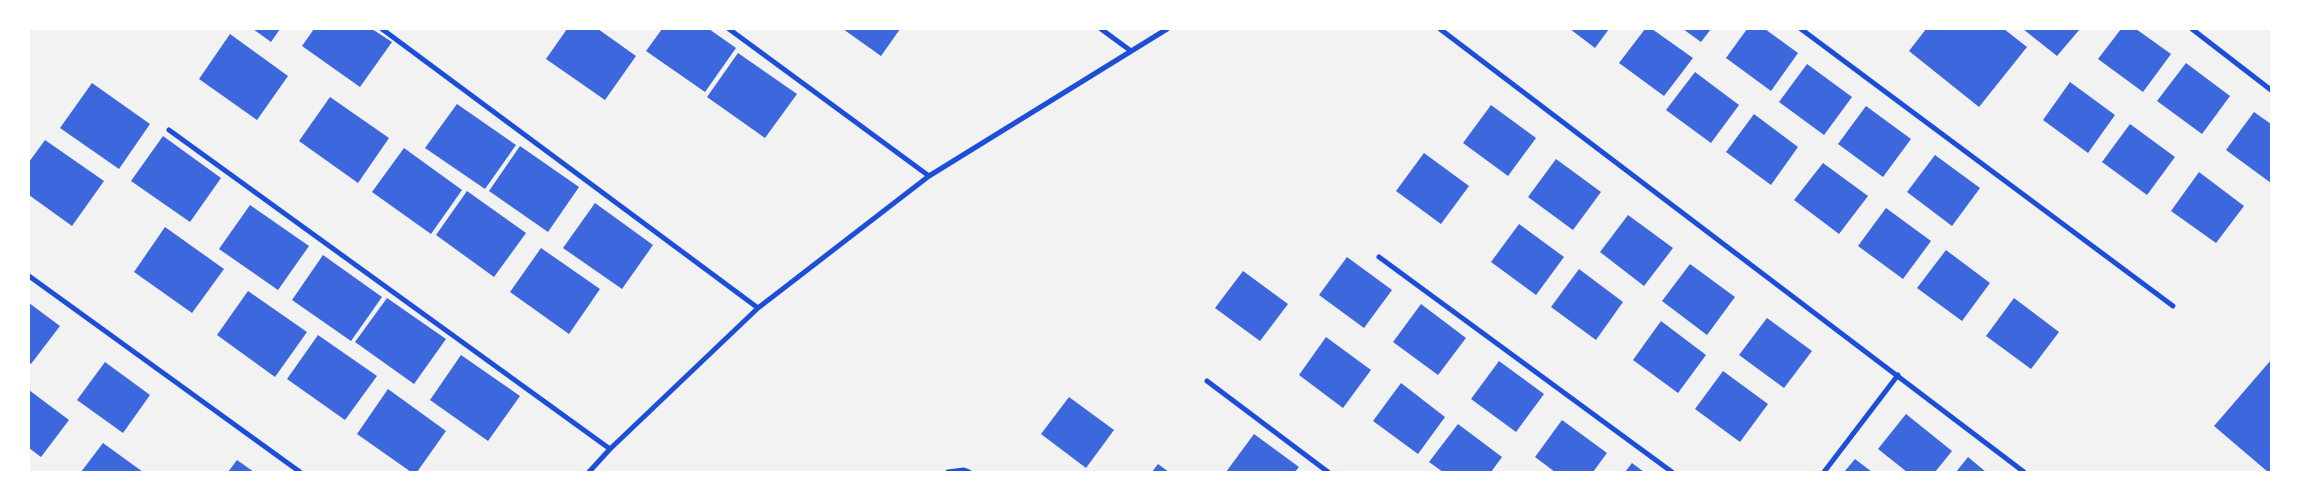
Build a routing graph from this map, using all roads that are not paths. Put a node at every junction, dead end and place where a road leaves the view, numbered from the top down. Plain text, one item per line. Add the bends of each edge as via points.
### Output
1 (382, 29) edge
2 (729, 29) edge
3 (1101, 29) edge
4 (1167, 29) edge
5 (1440, 29) edge
6 (1801, 29) edge
7 (2192, 29) edge
8 (1130, 51) junction
9 (2271, 90) edge
10 (169, 130) dead end
11 (929, 176) junction
12 (1379, 257) dead end
13 (29, 276) edge
14 (2173, 306) dead end
15 (758, 308) junction
16 (1898, 375) junction
17 (1207, 382) dead end
18 (610, 449) junction
19 (300, 472) edge
20 (589, 472) edge
21 (948, 472) edge
22 (969, 472) edge
23 (1328, 472) edge
24 (1672, 472) edge
25 (1824, 472) edge
26 (2024, 472) edge

1 - 15 street
2 - 11 street
3 - 8 street
4 - 8 street
5 - 16 street
6 - 14 street
7 - 9 street
8 - 11 street
10 - 18 street
11 - 15 street
12 - 24 street
13 - 19 street
15 - 18 street
16 - 25 street
16 - 26 street
17 - 23 street
18 - 20 street
21 - 22 street

